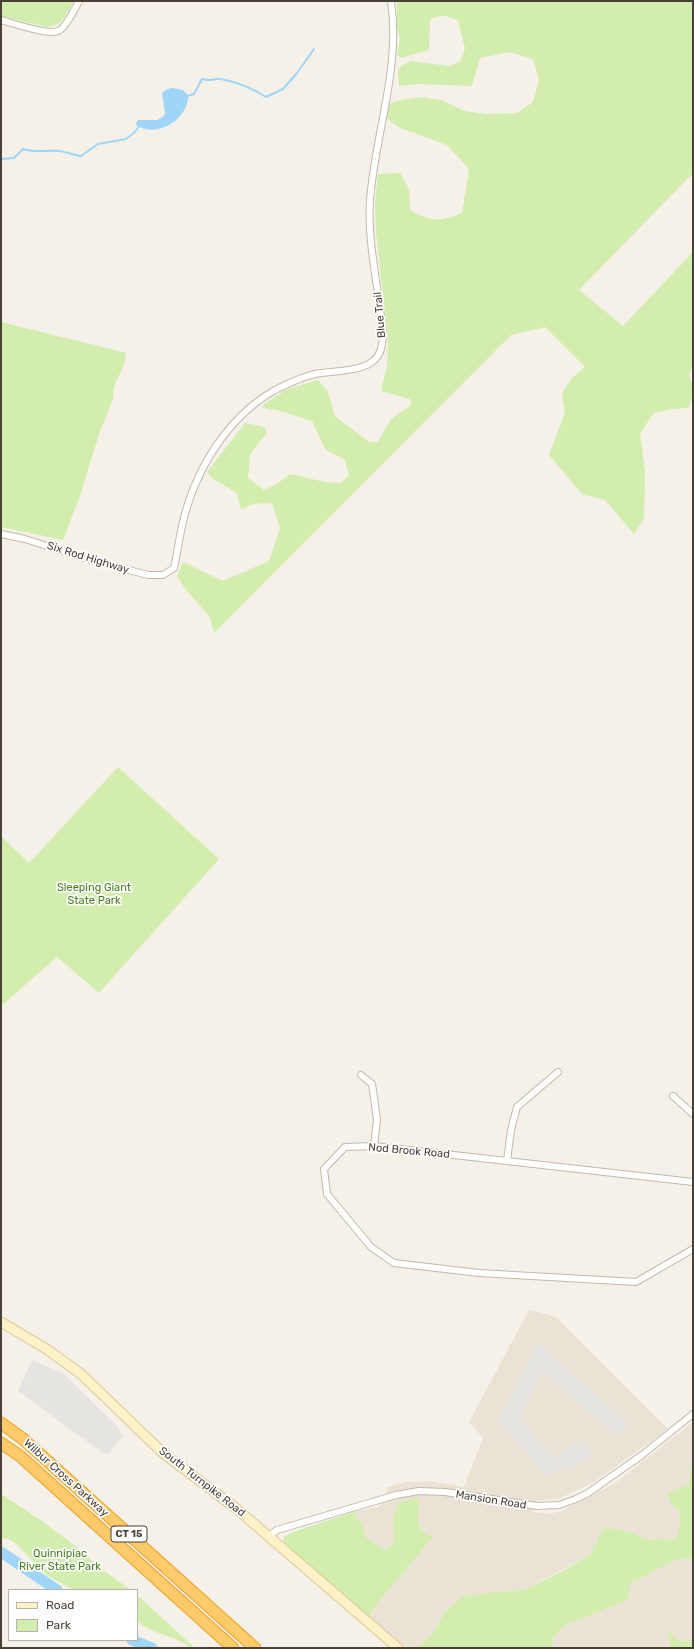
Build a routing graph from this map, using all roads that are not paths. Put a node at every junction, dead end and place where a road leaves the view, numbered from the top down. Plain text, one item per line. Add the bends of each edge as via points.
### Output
1 (79, 1) edge
2 (392, 1) edge
3 (1, 20) edge
4 (1, 534) edge
5 (174, 568) joint
6 (558, 1072) dead end
7 (361, 1075) dead end
8 (673, 1096) dead end
9 (693, 1114) edge
10 (374, 1146) junction
11 (507, 1161) junction
12 (693, 1182) edge
13 (693, 1250) edge
14 (1, 1322) edge
15 (693, 1414) edge
16 (1, 1423) edge
17 (1, 1442) edge
18 (268, 1536) junction
19 (233, 1648) edge
20 (255, 1648) edge
21 (398, 1648) edge

1 - 3 street via 57,32
2 - 5 street, Blue Trail via 392,54 372,176 369,216 382,325 381,350 370,364 313,375 280,387 236,422 219,442 193,490 182,526
4 - 5 street, Six Rod Highway via 148,575 163,575
6 - 11 street via 517,1107
7 - 10 street via 372,1084 377,1120
8 - 9 street
10 - 11 street, Nod Brook Road
10 - 13 street, Nod Brook Road via 345,1147 324,1168 327,1194 371,1247 394,1263 479,1274 636,1282
11 - 12 street, Nod Brook Road
14 - 18 main road, South Turnpike Road via 48,1350 81,1374 163,1453 234,1506
15 - 18 street, Mansion Road via 609,1479 588,1493 566,1502 537,1506 445,1492 419,1491 396,1495 277,1530
16 - 20 highway, Wilbur Cross Parkway / CT 15 via 23,1439
17 - 19 highway, Wilbur Cross Parkway / CT 15 via 20,1456
18 - 21 main road, South Turnpike Road

